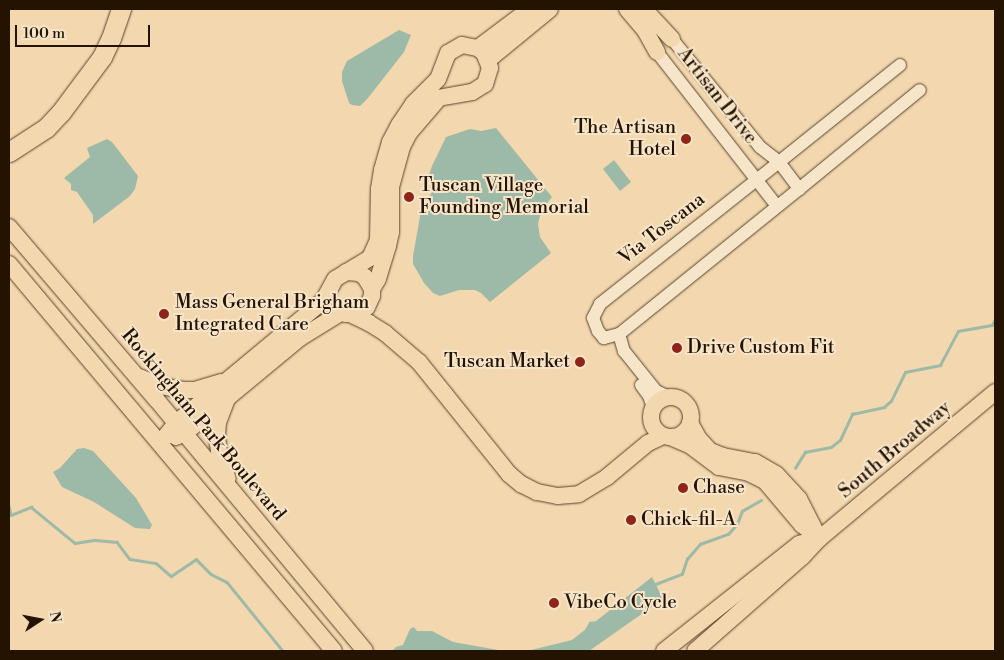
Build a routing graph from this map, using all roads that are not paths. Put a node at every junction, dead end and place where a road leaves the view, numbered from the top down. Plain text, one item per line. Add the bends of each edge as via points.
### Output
1 (530, 9) edge
2 (550, 9) edge
3 (627, 9) edge
4 (644, 9) edge
5 (118, 13) edge
6 (672, 39) joint
7 (657, 52) joint
8 (483, 54) junction
9 (900, 65) dead end
10 (442, 66) junction
11 (920, 90) dead end
12 (464, 93) junction
13 (9, 152) edge
14 (779, 162) junction
15 (757, 179) junction
16 (799, 188) junction
17 (778, 206) junction
18 (9, 227) edge
19 (9, 264) edge
20 (346, 272) junction
21 (330, 292) junction
22 (372, 292) junction
23 (346, 313) junction
24 (619, 334) junction
25 (604, 338) junction
26 (419, 362) junction
27 (135, 375) junction
28 (232, 378) junction
29 (669, 397) junction
30 (227, 398) junction
31 (993, 398) edge
32 (652, 414) junction
33 (690, 424) junction
34 (181, 428) junction
35 (667, 436) junction
36 (160, 444) junction
37 (234, 492) junction
38 (558, 496) junction
39 (820, 538) junction
40 (334, 651) edge
41 (365, 651) edge
42 (664, 651) edge
43 (695, 651) edge

1 - 8 main road
2 - 8 main road
3 - 7 main road, Artisan Drive
4 - 6 main road, Artisan Drive
5 - 13 highway via 102,57 56,118
6 - 14 street, Artisan Drive via 760,147
7 - 15 street, Artisan Drive
8 - 10 main road via 470,45 454,48 448,52
8 - 12 main road via 489,76 485,84
9 - 14 street, Via Toscana
10 - 12 main road via 442,74 450,87
10 - 20 main road via 438,79 408,110 390,142 379,189 378,240 374,251 363,263
11 - 16 street
12 - 22 main road via 439,98 409,133 391,187 391,232
14 - 15 street, Via Toscana
14 - 16 street
15 - 17 street, Artisan Drive
15 - 25 street, Via Toscana via 600,304 593,318
16 - 17 street
17 - 24 street
18 - 27 main road, Rockingham Park Boulevard
19 - 36 main road
20 - 21 main road via 334,279
20 - 22 main road via 365,277
21 - 23 main road via 332,304
21 - 28 main road
22 - 23 main road via 367,307
22 - 26 main road via 380,316 408,342
23 - 26 main road via 369,322
23 - 30 main road via 300,338
24 - 25 street
24 - 29 street via 621,346 629,358 656,391
25 - 32 street, Via Toscana via 649,396
26 - 38 main road via 510,474 537,492
27 - 28 main road via 161,386 183,390 207,387
27 - 34 main road, Rockingham Park Boulevard
28 - 34 main road
29 - 32 main road via 663,398
29 - 33 main road via 679,398 687,404
30 - 34 main road
30 - 37 main road via 218,422 217,438 224,469
31 - 39 main road, South Broadway
32 - 35 main road via 658,432
32 - 38 main road via 646,430 625,452 580,486
33 - 35 main road via 682,434
33 - 39 main road via 710,451 754,462 776,474 799,499
34 - 36 main road
34 - 37 main road, Rockingham Park Boulevard
35 - 38 main road via 648,443 593,487 579,494
35 - 39 main road via 691,446 719,467 749,473 765,481 802,525
36 - 40 main road
37 - 41 main road, Rockingham Park Boulevard
39 - 42 main road, South Broadway via 799,544
39 - 43 main road, South Broadway

